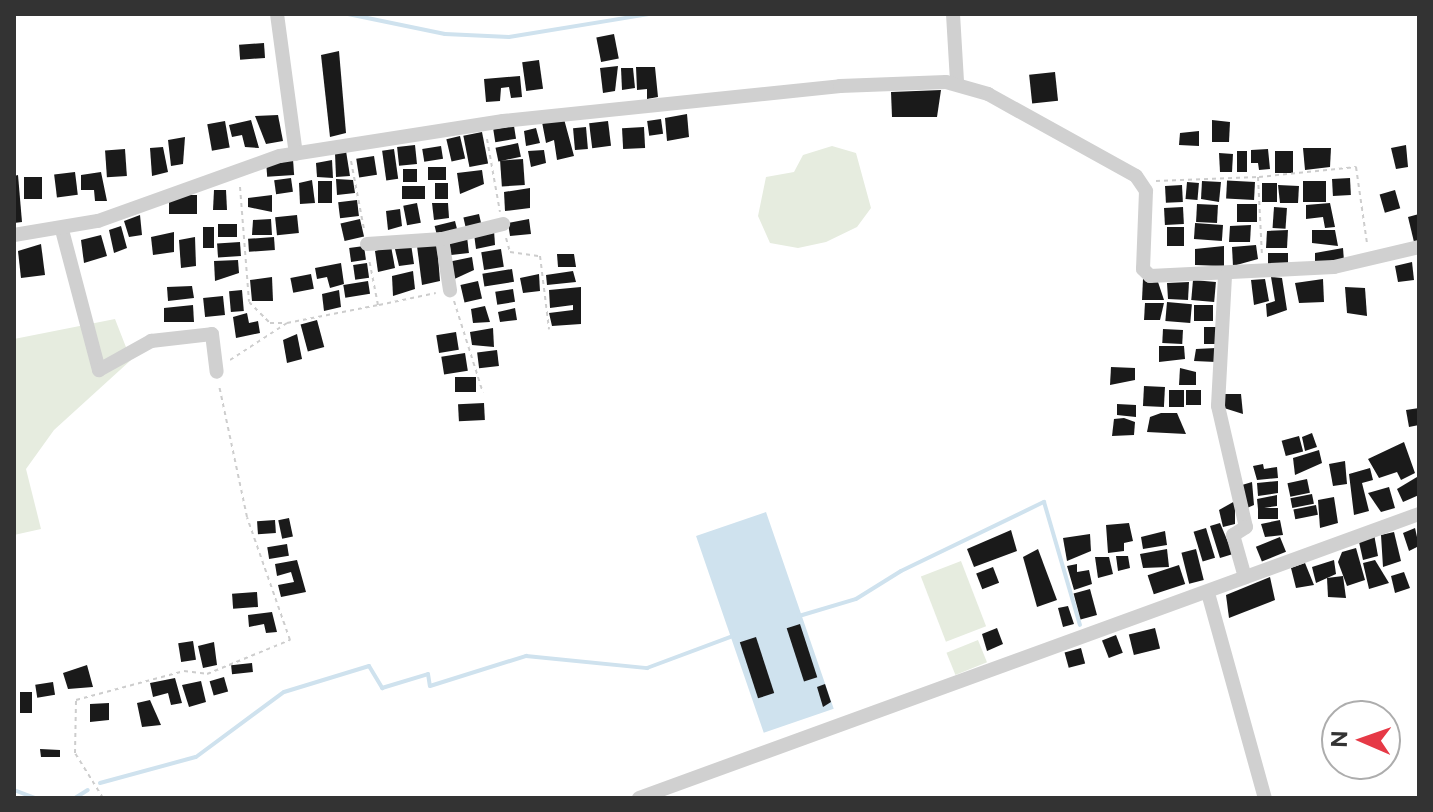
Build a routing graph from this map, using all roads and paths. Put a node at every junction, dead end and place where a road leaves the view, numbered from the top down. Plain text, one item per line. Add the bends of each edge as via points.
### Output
1 (277, 14) edge
2 (953, 14) edge
3 (957, 82) junction
4 (349, 148) junction
5 (296, 154) junction
6 (239, 167) junction
7 (1258, 177) junction
8 (1141, 183) junction
9 (503, 224) dead end
10 (62, 230) junction
11 (14, 235) edge
12 (442, 239) junction
13 (367, 244) junction
14 (1419, 247) edge
15 (1369, 260) junction
16 (1262, 273) junction
17 (1225, 276) junction
18 (450, 290) junction
19 (378, 305) junction
20 (287, 323) junction
21 (217, 372) junction
22 (483, 393) dead end
23 (1419, 514) edge
24 (1245, 577) junction
25 (1208, 593) junction
26 (103, 798) edge
27 (639, 798) edge
28 (1265, 798) edge

1 - 5 street
2 - 3 street
3 - 4 street via 840,86 676,108 557,115
3 - 8 street
4 - 5 street
4 - 13 path
5 - 6 street
6 - 10 street
6 - 20 path via 249,302 270,323
7 - 8 path
7 - 15 path via 1356,167
7 - 16 path
8 - 17 street via 1143,269 1150,276
9 - 12 street
10 - 11 street
10 - 21 street via 99,370 151,341 212,334
12 - 13 street
12 - 18 street
13 - 19 path
14 - 15 street
15 - 16 street
16 - 17 street
17 - 24 street via 1218,406 1246,527 1233,535
18 - 19 path
18 - 22 path
19 - 20 path
20 - 21 path
21 - 26 path via 239,475 290,640 207,674 184,671 76,700 75,753
23 - 24 street
24 - 25 street
25 - 27 street
25 - 28 street

